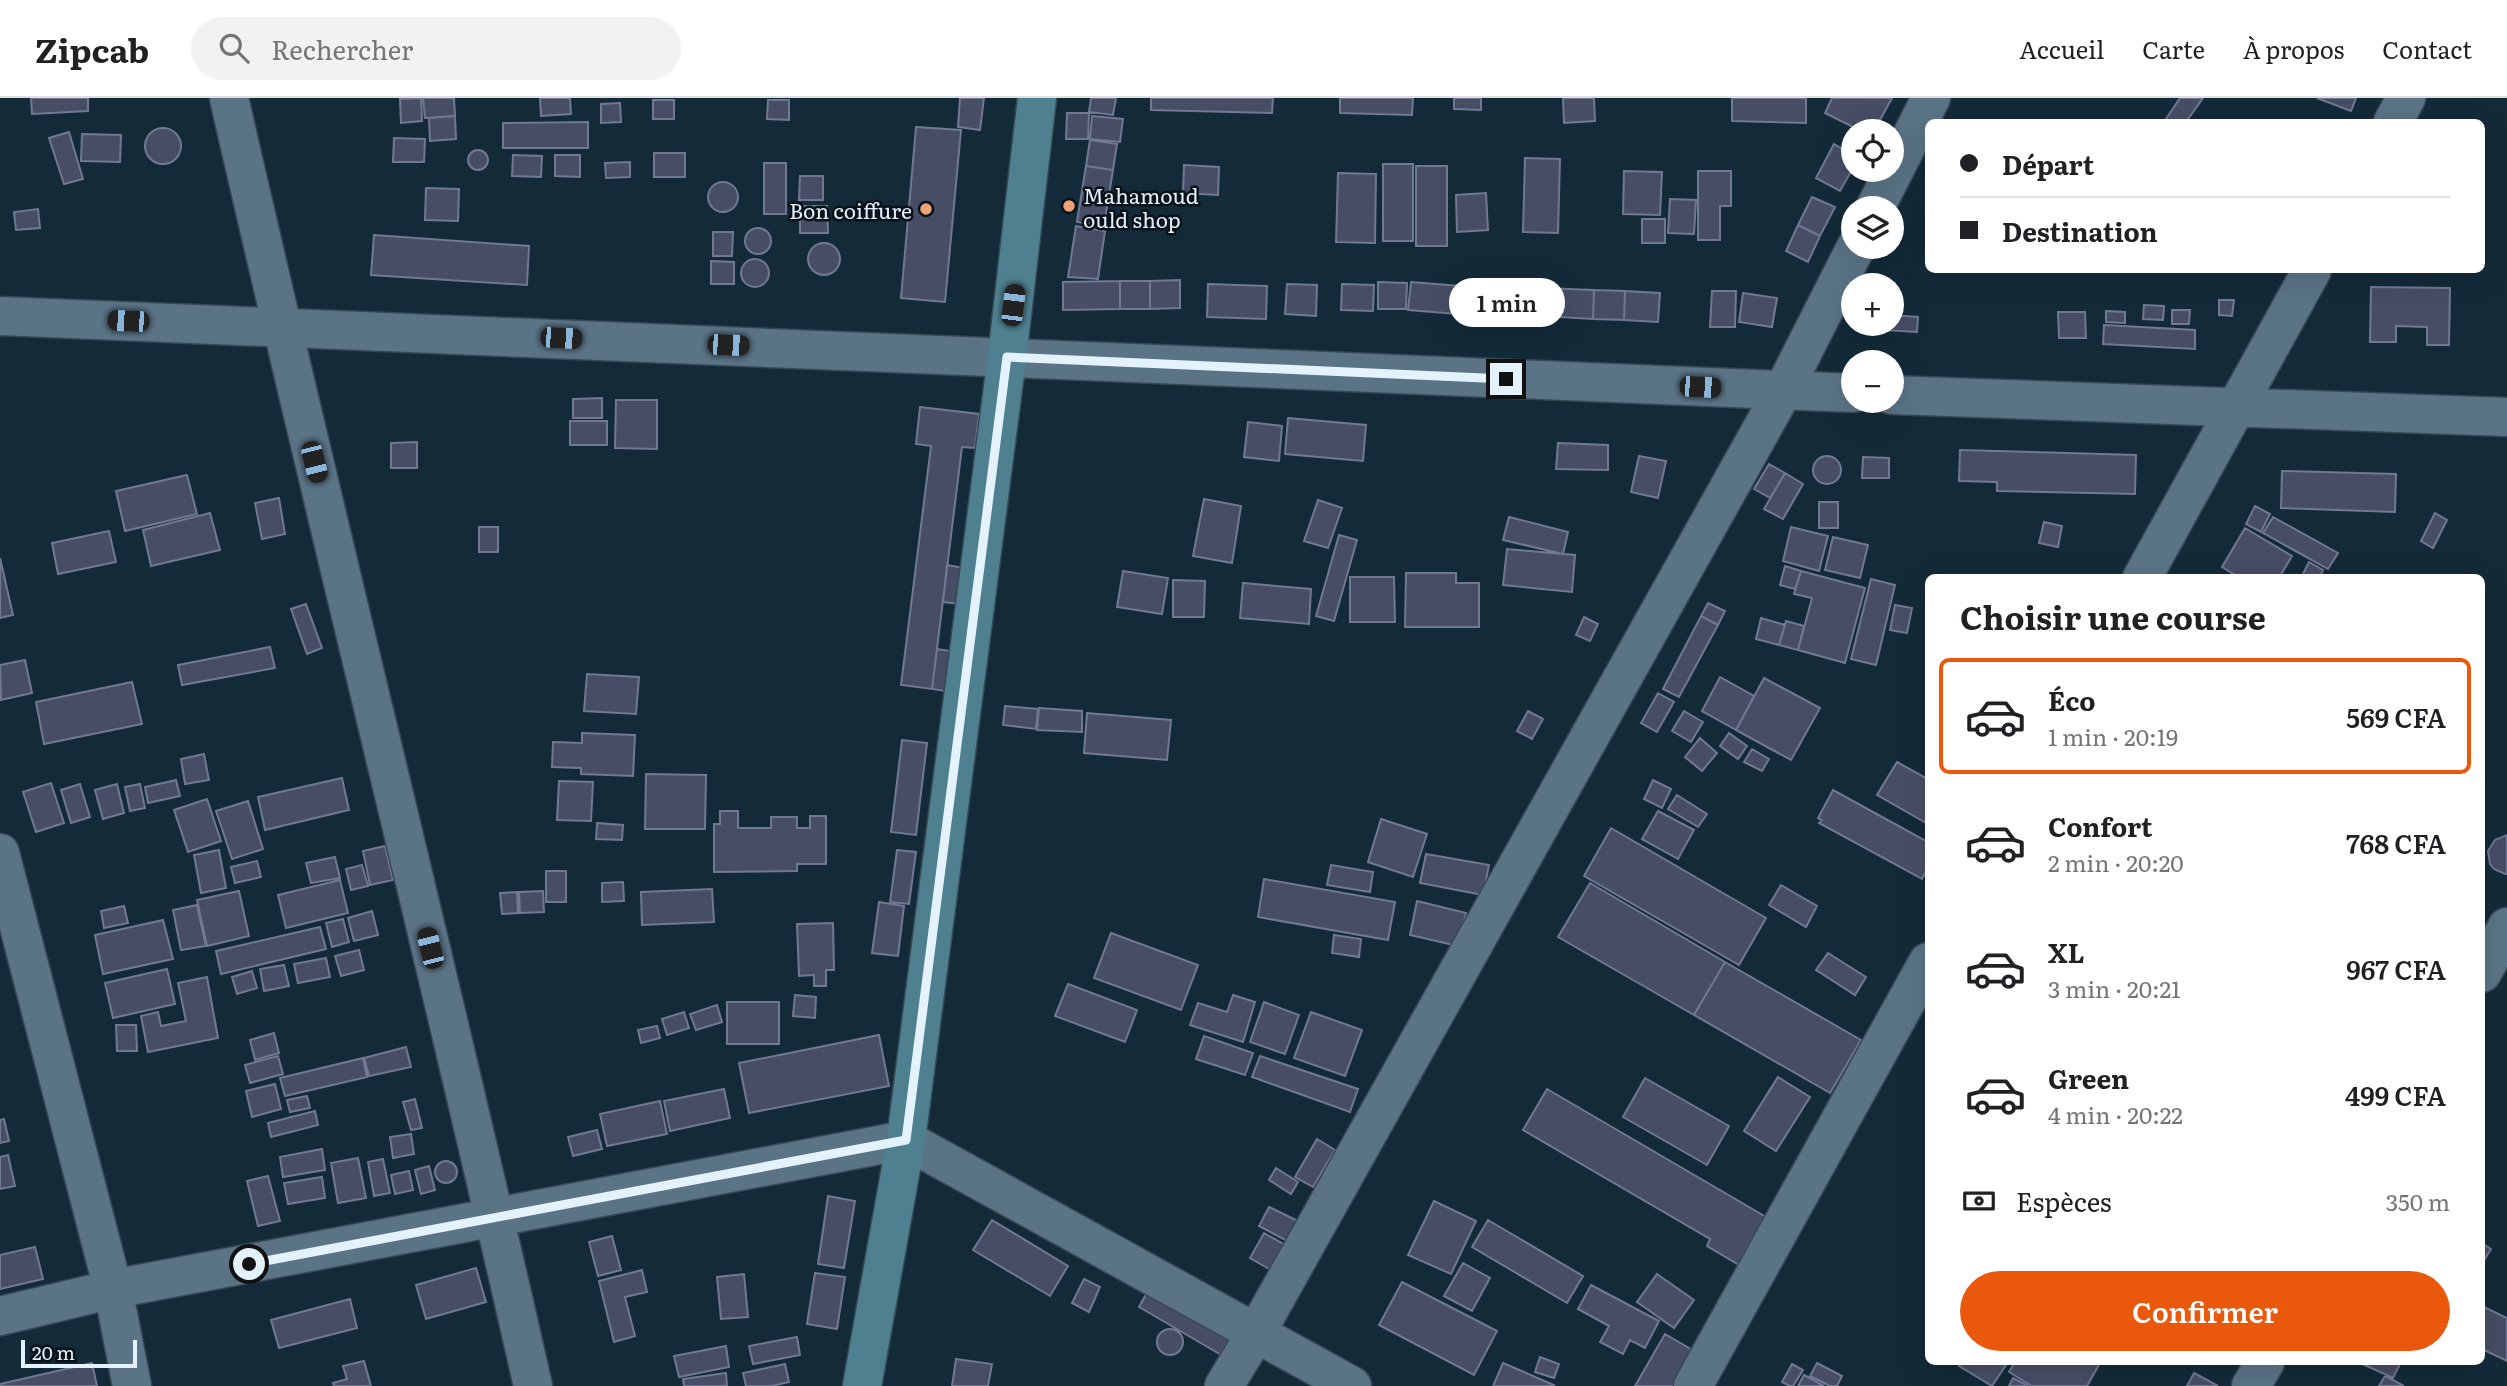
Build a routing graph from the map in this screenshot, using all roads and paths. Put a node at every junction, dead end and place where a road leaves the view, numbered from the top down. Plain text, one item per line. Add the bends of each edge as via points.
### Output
1 (229, 98) edge
2 (1037, 98) edge
3 (1931, 98) edge
4 (2406, 98) edge
5 (2395, 119) edge
6 (1881, 196) edge
7 (1850, 259) edge
8 (2310, 273) edge
9 (0, 316) edge
10 (281, 327) junction
11 (1007, 357) junction
12 (1783, 391) junction
13 (1841, 393) edge
14 (1904, 395) edge
15 (2236, 408) junction
16 (2507, 417) edge
17 (2144, 574) edge
18 (0, 853) edge
19 (2507, 928) edge
20 (1925, 967) edge
21 (2485, 968) edge
22 (906, 1140) junction
23 (495, 1218) junction
24 (113, 1289) junction
25 (0, 1316) edge
26 (1256, 1333) junction
27 (2263, 1365) edge
28 (132, 1386) edge
29 (533, 1386) edge
30 (862, 1386) edge
31 (1224, 1386) edge
32 (1352, 1386) edge
33 (1693, 1386) edge
34 (2251, 1386) edge

1 - 10 street
2 - 11 main road
3 - 6 street
4 - 5 street
7 - 12 street
8 - 15 street
9 - 10 street
10 - 11 street
10 - 23 street
11 - 12 street
11 - 22 main road
12 - 13 street
12 - 26 street
14 - 15 street
15 - 16 street
15 - 17 street
18 - 24 street
19 - 21 street
20 - 33 street
22 - 23 street
22 - 26 street
22 - 30 main road
23 - 24 street
23 - 29 street
24 - 25 street
24 - 28 street
26 - 31 street
26 - 32 street
27 - 34 street

